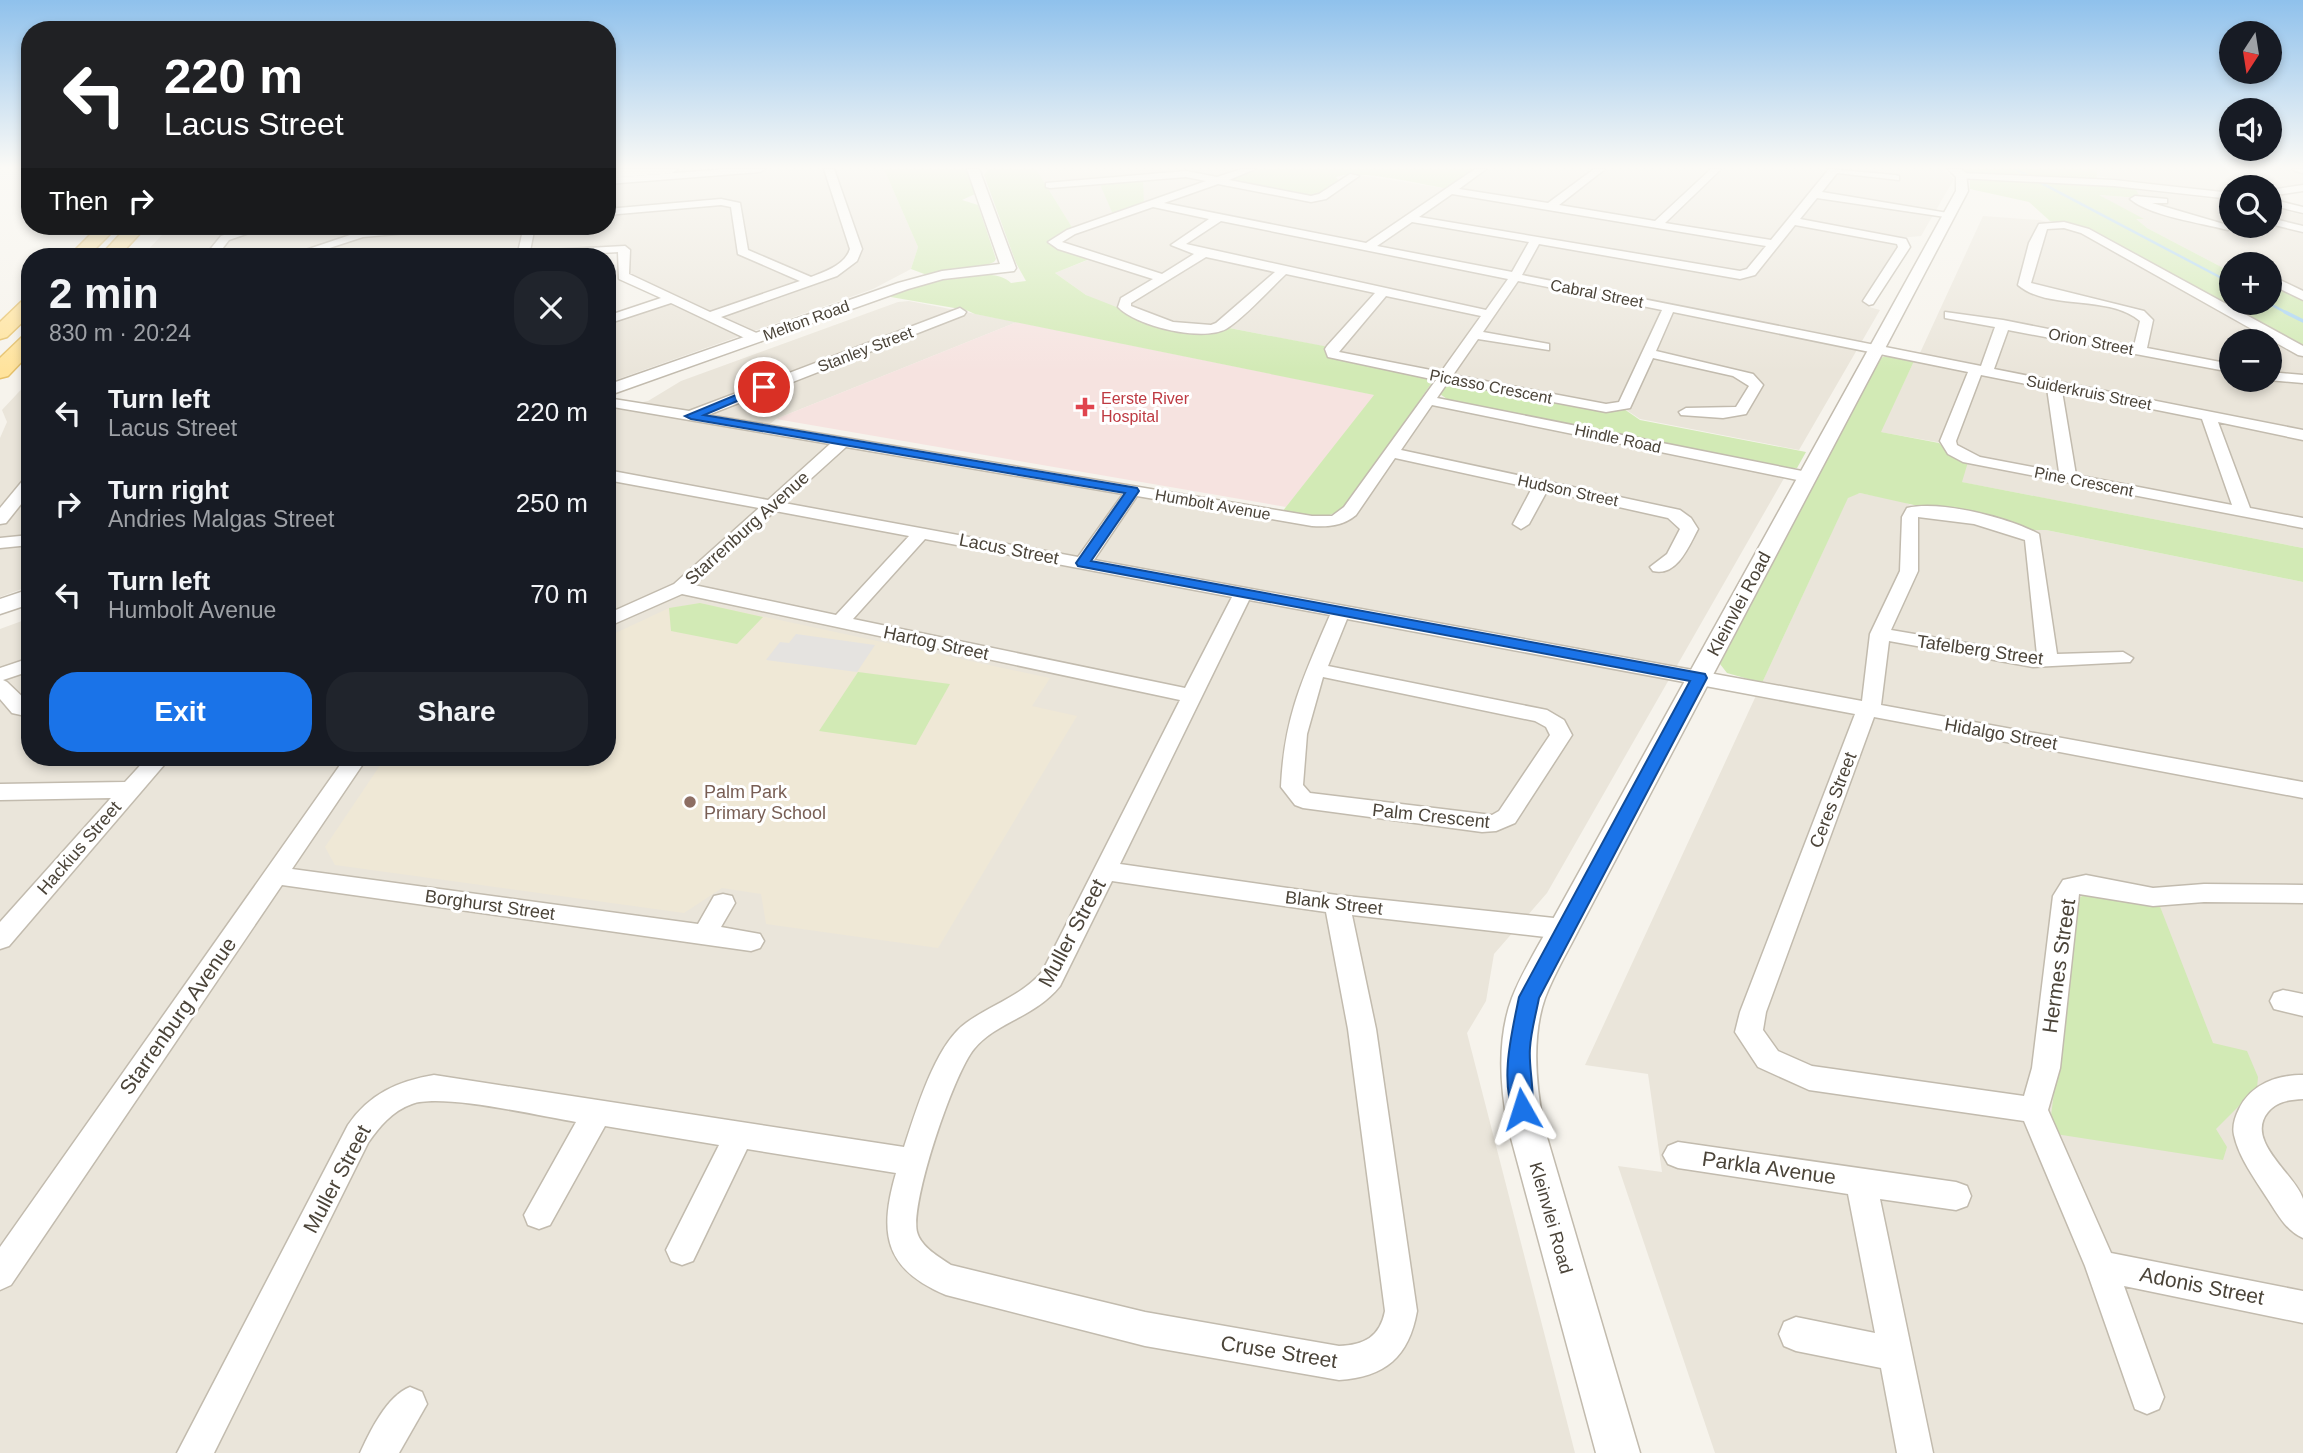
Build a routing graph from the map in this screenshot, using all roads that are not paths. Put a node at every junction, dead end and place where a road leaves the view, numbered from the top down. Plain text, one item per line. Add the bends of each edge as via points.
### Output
1 (353, 237) edge
2 (740, 237) edge
3 (851, 237) edge
4 (998, 237) edge
5 (1059, 237) edge
6 (1187, 237) edge
7 (1317, 237) edge
8 (1382, 237) edge
9 (1512, 237) edge
10 (1728, 237) edge
11 (1778, 237) edge
12 (1887, 237) edge
13 (1937, 237) edge
14 (2038, 237) edge
15 (2095, 237) edge
16 (1535, 241) junction
17 (1772, 244) junction
18 (1368, 247) junction
19 (319, 248) edge
20 (616, 248) edge
21 (1204, 253) junction
22 (1284, 270) junction
23 (1515, 277) junction
24 (1164, 278) junction
25 (811, 281) junction
26 (2282, 285) edge
27 (1383, 292) junction
28 (2303, 296) edge
29 (672, 299) junction
30 (1869, 300) dead end
31 (1669, 308) junction
32 (960, 312) dead end
33 (21, 313) edge
34 (1488, 314) junction
35 (1950, 315) dead end
36 (710, 316) junction
37 (616, 317) edge
38 (2003, 324) junction
39 (0, 333) edge
40 (1475, 334) junction
41 (756, 338) junction
42 (1544, 347) dead end
43 (21, 349) edge
44 (1876, 349) junction
45 (2140, 351) junction
46 (2303, 352) edge
47 (1647, 353) junction
48 (2219, 366) edge
49 (0, 371) edge
50 (1981, 371) junction
51 (1443, 377) junction
52 (2282, 377) edge
53 (2303, 379) edge
54 (2054, 385) junction
55 (616, 388) edge
56 (1428, 400) junction
57 (616, 404) edge
58 (1686, 412) dead end
59 (691, 416) junction
60 (2208, 416) junction
61 (2303, 435) edge
62 (842, 442) junction
63 (1391, 452) junction
64 (616, 477) edge
65 (1807, 477) junction
66 (2068, 478) junction
67 (1542, 484) junction
68 (1133, 491) junction
69 (21, 493) edge
70 (772, 505) junction
71 (2243, 511) junction
72 (0, 519) edge
73 (2303, 523) edge
74 (1521, 524) dead end
75 (921, 533) junction
76 (21, 541) edge
77 (0, 542) edge
78 (1083, 563) junction
79 (1659, 567) dead end
80 (680, 588) junction
81 (1243, 593) junction
82 (21, 599) edge
83 (0, 607) edge
84 (1341, 611) junction
85 (616, 617) edge
86 (839, 623) junction
87 (1880, 634) junction
88 (2123, 658) dead end
89 (2048, 661) junction
90 (21, 667) edge
91 (1317, 670) junction
92 (0, 675) edge
93 (1700, 678) junction
94 (0, 687) edge
95 (1192, 696) junction
96 (21, 708) edge
97 (1867, 709) junction
98 (152, 766) edge
99 (350, 766) edge
100 (2303, 789) edge
101 (130, 790) junction
102 (0, 792) edge
103 (1105, 871) junction
104 (275, 875) junction
105 (2303, 894) edge
106 (723, 903) dead end
107 (1337, 904) junction
108 (1563, 929) junction
109 (705, 935) junction
110 (0, 939) edge
111 (751, 941) dead end
112 (2303, 1087) edge
113 (2034, 1110) junction
114 (598, 1111) junction
115 (740, 1133) junction
116 (1678, 1155) dead end
117 (914, 1161) junction
118 (1861, 1181) junction
119 (1956, 1196) dead end
120 (539, 1215) dead end
121 (2303, 1223) edge
122 (682, 1250) dead end
123 (2101, 1266) junction
124 (0, 1274) edge
125 (2303, 1307) edge
126 (1796, 1334) dead end
127 (1895, 1354) junction
128 (2147, 1397) dead end
129 (410, 1404) dead end
130 (195, 1453) edge
131 (378, 1453) edge
132 (1618, 1453) edge
133 (1915, 1453) edge

1 - 19 street
2 - 25 street via 742,252
3 - 25 street via 856,252 850,262
4 - 41 street, Melton Road via 1009,268 916,282
5 - 24 street via 1054,242 1062,247
6 - 21 street via 1177,243 1180,247
7 - 18 street, Cabral Street
8 - 18 street
9 - 16 street
10 - 17 street
11 - 17 street
12 - 30 street via 1902,241 1904,247
13 - 44 street, Kleinvlei Road
14 - 45 street via 2024,285 2144,315 2147,320
15 - 46 street
16 - 17 street via 1740,275 1751,272
16 - 23 street, Humbolt Avenue
18 - 23 street, Cabral Street
20 - 29 street via 624,250 623,276
21 - 22 street
21 - 24 street
22 - 24 street via 1221,326 1209,330 1166,323 1124,307 1125,301
22 - 27 street
23 - 31 street, Cabral Street
23 - 34 street, Humbolt Avenue
25 - 36 street
26 - 28 street
27 - 34 street
27 - 51 street, Picasso Crescent via 1332,349 1333,354
29 - 36 street
29 - 37 street
31 - 44 street, Cabral Street
31 - 47 street, Picasso Crescent
32 - 59 street, Stanley Street
33 - 39 main road
34 - 40 street, Humbolt Avenue
35 - 38 street, Orion Street
36 - 41 street
38 - 45 street, Orion Street
38 - 50 street
40 - 42 street
40 - 51 street, Humbolt Avenue
41 - 55 street, Melton Road
43 - 49 main road
44 - 50 street, Suiderkruis Street
44 - 65 street, Kleinvlei Road
45 - 48 street, Orion Street
47 - 51 street, Picasso Crescent via 1625,405 1616,408
47 - 58 street via 1737,373 1756,385 1741,411
50 - 54 street, Suiderkruis Street
50 - 66 street, Pine Crescent via 1948,441 1950,447 1978,461
51 - 56 street, Humbolt Avenue
52 - 53 street
54 - 60 street, Suiderkruis Street
54 - 66 street
56 - 63 street, Humbolt Avenue
56 - 65 street, Hindle Road
57 - 59 street, Humbolt Avenue
59 - 62 street, Humbolt Avenue
60 - 61 street, Suiderkruis Street
60 - 71 street
62 - 68 street, Humbolt Avenue
62 - 70 street, Starrenburg Avenue
63 - 67 street, Hudson Street
63 - 68 street, Humbolt Avenue via 1348,514 1326,522
64 - 70 street, Lacus Street
65 - 93 street, Kleinvlei Road
66 - 71 street, Pine Crescent
67 - 74 street
67 - 79 street, Hudson Street via 1662,510 1683,519 1687,533 1674,557
68 - 78 street
69 - 72 street
70 - 75 street, Lacus Street
70 - 80 street, Starrenburg Avenue
71 - 73 street, Pine Crescent
75 - 78 street, Lacus Street
75 - 86 street
76 - 77 street
78 - 81 street, Lacus Street
80 - 85 street, Starrenburg Avenue
80 - 86 street, Hartog Street
81 - 84 street, Lacus Street
81 - 95 street, Muller Street
82 - 83 street
84 - 91 street, Palm Crescent
84 - 93 street, Lacus Street
86 - 95 street, Hartog Street
87 - 89 street, Tafelberg Street
87 - 89 street, Ceres Street via 1909,571 1910,515 1930,511 2019,530 2034,538
87 - 97 street, Ceres Street via 1872,703
88 - 89 street, Tafelberg Street
90 - 92 street
91 - 91 street, Palm Crescent via 1540,715 1556,724 1561,735 1507,817 1496,823 1310,803 1292,787 1293,754 1300,716
93 - 97 street, Hidalgo Street
93 - 108 street, Kleinvlei Road
94 - 96 street
95 - 103 street, Muller Street
97 - 100 street, Hidalgo Street
97 - 113 street, Ceres Street via 1749,1032 1768,1059 1809,1078
98 - 101 street, Hackius Street
99 - 104 street, Starrenburg Avenue
101 - 102 street
101 - 110 street, Hackius Street
103 - 107 street, Blank Street
103 - 117 street, Muller Street via 1045,989 959,1047
104 - 109 street, Borghurst Street
104 - 124 street, Starrenburg Avenue
105 - 113 street, Hermes Street via 2153,897 2085,884 2072,886 2065,897 2046,1068
106 - 109 street
107 - 108 street, Blank Street
107 - 117 street, Cruse Street via 1362,1029 1401,1311 1399,1329 1372,1357 1360,1363 1339,1363 1145,1329 946,1279 915,1258 901,1230 900,1216
108 - 132 street, Kleinvlei Road via 1529,997 1522,1023 1519,1091 1525,1127
109 - 111 street, Borghurst Street
112 - 121 street via 2267,1094 2252,1112 2248,1132
113 - 123 street
114 - 115 street, Muller Street
114 - 120 street
114 - 130 street, Muller Street via 434,1087 402,1093 380,1106 358,1134
115 - 117 street, Muller Street
115 - 122 street
116 - 118 street, Parkla Avenue
118 - 119 street, Parkla Avenue
118 - 127 street, Parkla Avenue
123 - 125 street, Adonis Street
123 - 128 street
126 - 127 street
127 - 133 street, Parkla Avenue
129 - 131 street

